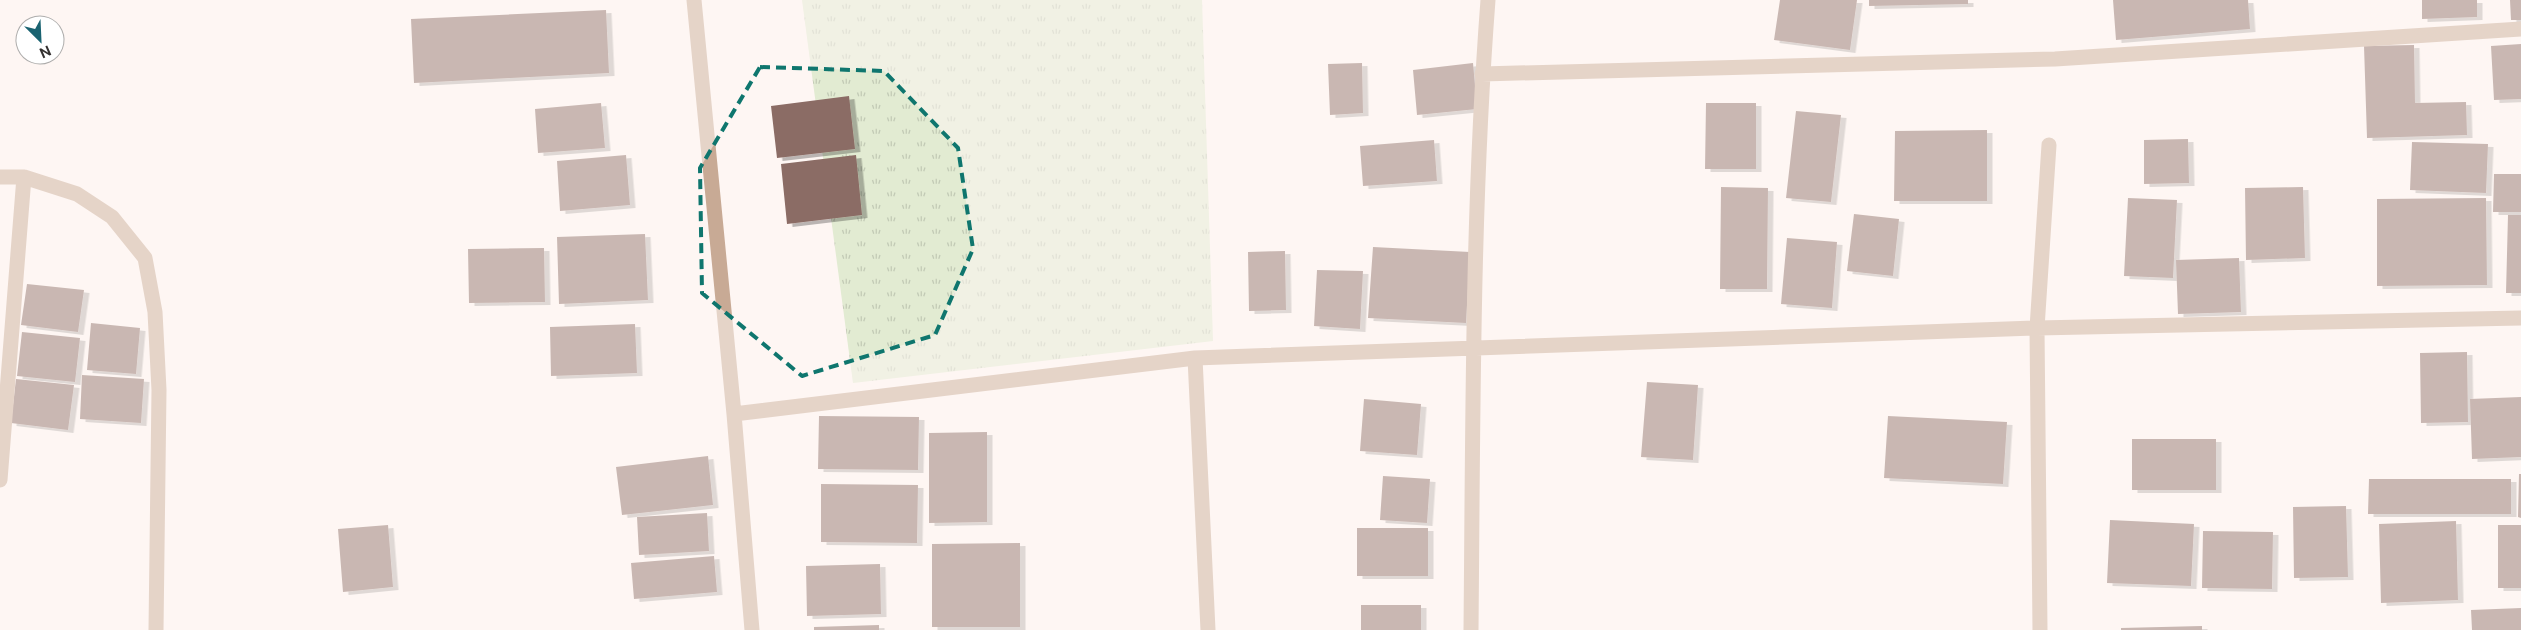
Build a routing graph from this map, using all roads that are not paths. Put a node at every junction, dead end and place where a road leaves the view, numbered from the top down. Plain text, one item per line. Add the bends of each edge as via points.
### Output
1 (694, 0) edge
2 (1488, 0) edge
3 (2521, 29) edge
4 (1482, 74) junction
5 (2049, 145) dead end
6 (0, 177) edge
7 (24, 177) junction
8 (2521, 318) edge
9 (2037, 328) junction
10 (1474, 347) junction
11 (1196, 358) junction
12 (734, 414) junction
13 (0, 480) edge
14 (156, 630) edge
15 (752, 630) edge
16 (1208, 630) edge
17 (1471, 630) edge
18 (2040, 630) edge

1 - 12 street
2 - 4 street
3 - 4 street via 2055,59
4 - 10 street
5 - 9 street
6 - 7 street
7 - 13 street
7 - 14 street via 77,194 112,217 145,258 155,312 159,390
8 - 9 street
9 - 10 street
9 - 18 street
10 - 11 street
10 - 17 street
11 - 12 street
11 - 16 street
12 - 15 street

